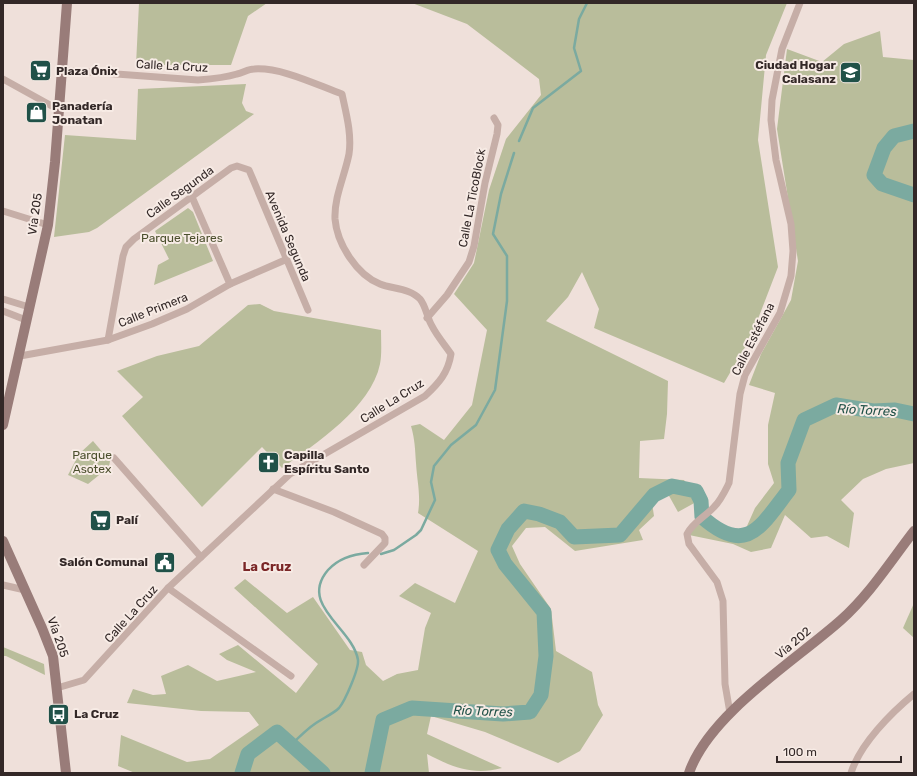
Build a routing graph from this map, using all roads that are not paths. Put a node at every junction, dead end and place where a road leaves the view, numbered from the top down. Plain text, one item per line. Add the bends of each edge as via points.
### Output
1 (68, 3) edge
2 (800, 3) edge
3 (62, 70) junction
4 (3, 79) edge
5 (59, 110) junction
6 (494, 118) dead end
7 (249, 170) joint
8 (192, 197) junction
9 (3, 211) edge
10 (48, 225) junction
11 (285, 260) junction
12 (230, 284) junction
13 (3, 299) edge
14 (30, 307) junction
15 (308, 310) dead end
16 (3, 312) edge
17 (427, 318) junction
18 (26, 320) junction
19 (108, 340) junction
20 (20, 356) junction
21 (3, 426) edge
22 (114, 458) dead end
23 (273, 489) junction
24 (914, 531) edge
25 (3, 541) edge
26 (201, 557) junction
27 (364, 565) dead end
28 (3, 586) edge
29 (168, 588) junction
30 (25, 590) junction
31 (291, 676) dead end
32 (57, 688) junction
33 (914, 694) edge
34 (730, 713) junction
35 (66, 773) edge
36 (689, 773) edge
37 (851, 773) edge

1 - 3 main road, Vía 205
2 - 34 street, Calle Estéfana via 782,49 772,100 771,120 776,160 791,224 791,276 780,313 744,375 729,483 714,507 692,526 687,534 689,544 718,582 723,601 725,684
3 - 5 main road, Vía 205
3 - 17 street, Calle La Cruz via 198,80 217,79 254,69 268,69 290,74 342,94 350,135 346,169 336,204 338,234 356,267 381,285 415,295 424,304
4 - 5 street
5 - 10 main road, Vía 205
6 - 17 street, Calle La TicoBlock via 498,125 497,134 469,262
7 - 8 street, Calle Segunda via 237,166 231,168
7 - 11 street, Avenida Segunda
8 - 12 street
8 - 19 street, Calle Segunda via 126,247
9 - 10 street
10 - 14 main road, Vía 205
11 - 12 street, Calle Primera
11 - 15 street, Avenida Segunda
12 - 19 street, Calle Primera via 187,309
13 - 14 street
14 - 18 main road, Vía 205
16 - 18 street
17 - 23 street, Calle La Cruz via 451,354 449,367 439,384 425,396 290,474
18 - 20 main road, Vía 205
19 - 20 street, Calle Primera
20 - 21 main road, Vía 205
22 - 26 street
23 - 26 street, Calle La Cruz
23 - 27 street via 334,512 382,534 385,543
24 - 34 main road, Vía 202 via 863,599
25 - 30 main road, Vía 205
26 - 29 street, Calle La Cruz
28 - 30 street
29 - 31 street
29 - 32 street, Calle La Cruz via 84,680
30 - 32 main road, Vía 205 via 53,656
32 - 35 main road, Vía 205
33 - 37 street via 877,731 854,764
34 - 36 main road, Vía 202 via 704,743

